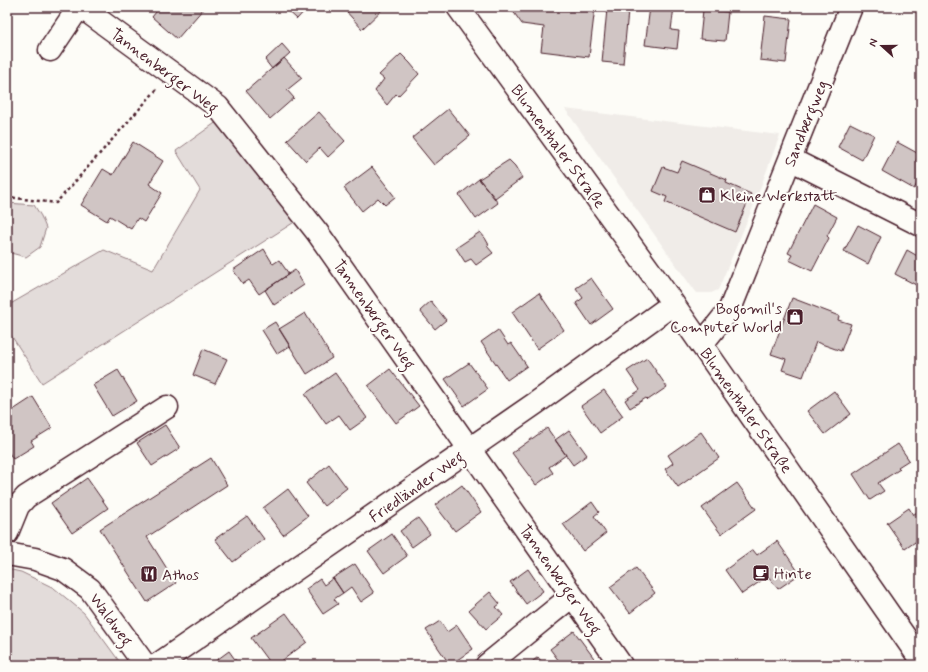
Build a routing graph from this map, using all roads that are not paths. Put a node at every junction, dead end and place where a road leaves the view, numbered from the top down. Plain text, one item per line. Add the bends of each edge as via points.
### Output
1 (80, 7) edge
2 (458, 7) edge
3 (851, 7) edge
4 (50, 50) dead end
5 (790, 159) junction
6 (921, 225) edge
7 (673, 304) junction
8 (702, 344) junction
9 (167, 408) dead end
10 (470, 449) junction
11 (7, 533) edge
12 (7, 554) edge
13 (572, 596) junction
14 (921, 660) edge
15 (145, 665) edge
16 (157, 665) edge
17 (487, 665) edge
18 (621, 665) edge

1 - 4 street
1 - 10 street, Tannenberger Weg via 218,107 317,232
2 - 7 street, Blumenthaler Straße
3 - 5 street, Sandbergweg
5 - 6 street
5 - 8 street, Sandbergweg via 730,309
7 - 8 street, Blumenthaler Straße
7 - 10 street, Friedländer Weg
8 - 14 street, Blumenthaler Straße
9 - 11 street via 26,497 18,506
10 - 13 street, Tannenberger Weg
10 - 16 street, Friedländer Weg via 182,639
12 - 15 street, Waldweg via 35,559 63,569 90,589
13 - 17 street
13 - 18 street, Tannenberger Weg

